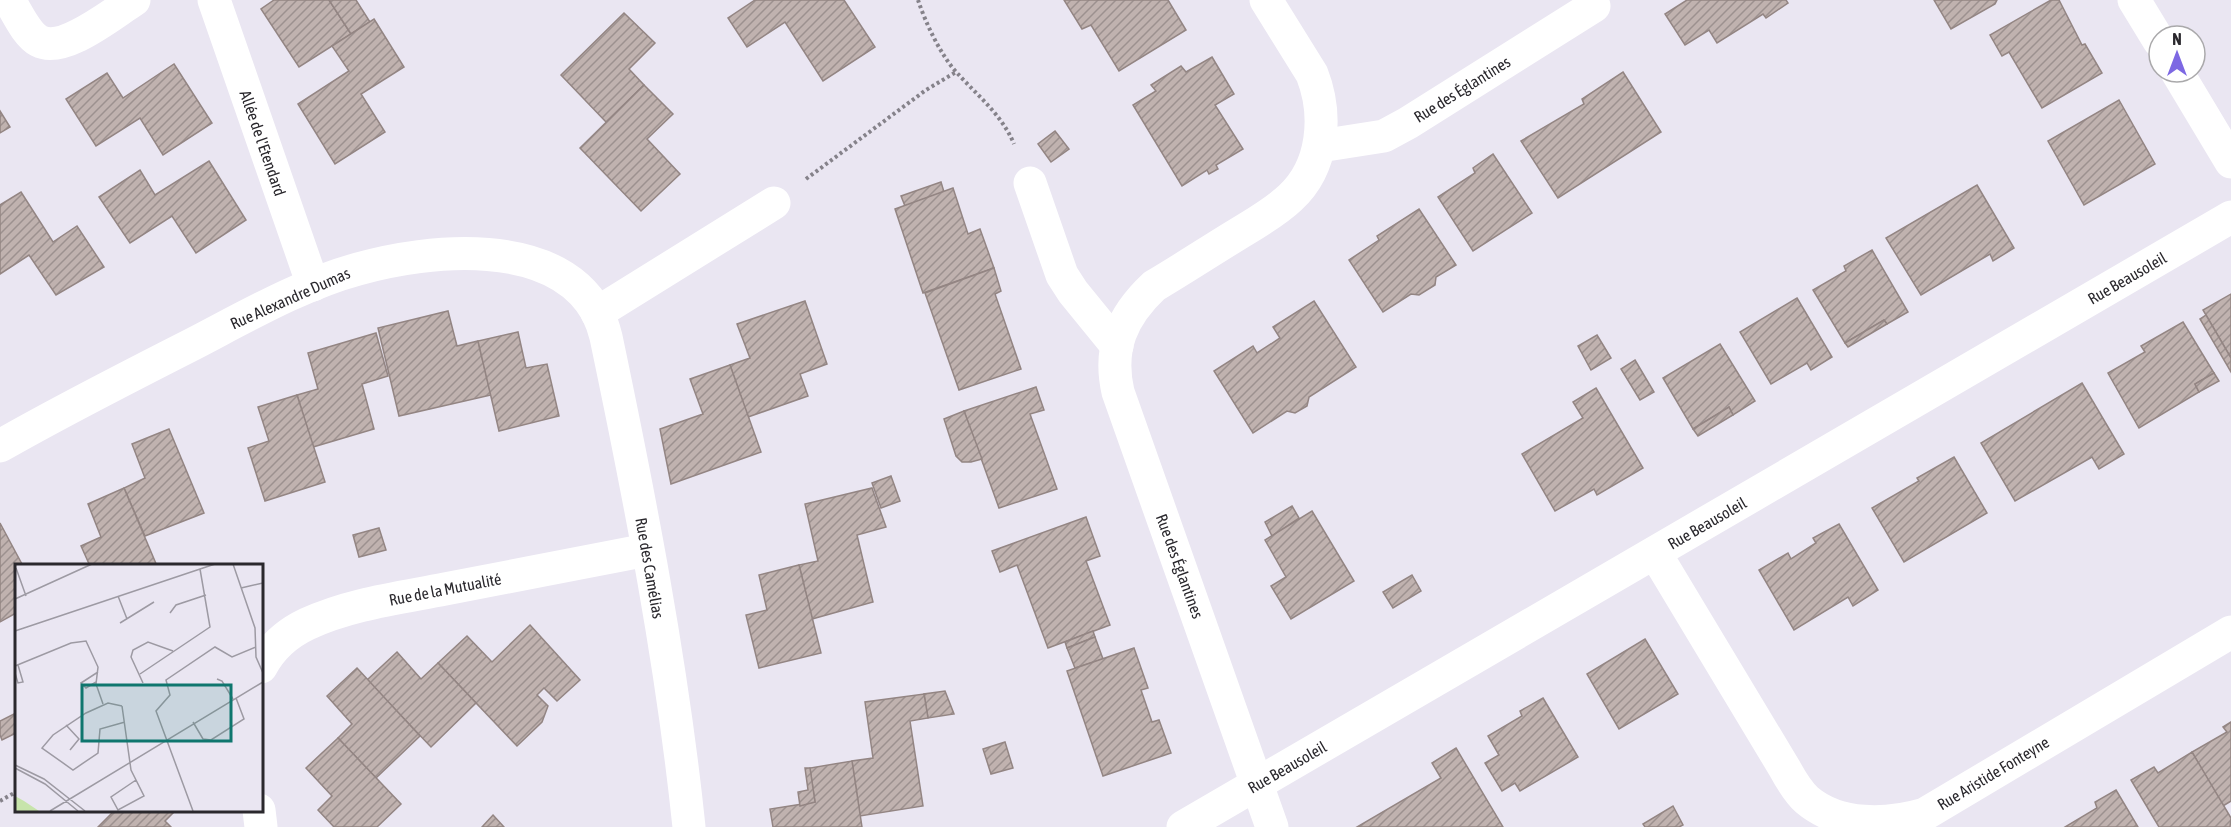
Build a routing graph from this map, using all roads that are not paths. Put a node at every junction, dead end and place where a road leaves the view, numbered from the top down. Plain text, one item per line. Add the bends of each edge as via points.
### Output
1 (9, 0) edge
2 (134, 0) edge
3 (214, 0) edge
4 (1266, 0) edge
5 (2134, 0) edge
6 (1594, 6) dead end
7 (2149, 24) edge
8 (2184, 84) edge
9 (1320, 146) junction
10 (2231, 162) edge
11 (1030, 183) road end
12 (774, 203) road end
13 (2231, 218) edge
14 (313, 285) junction
15 (597, 313) junction
16 (1117, 345) junction
17 (0, 446) edge
18 (647, 550) junction
19 (1655, 553) junction
20 (2231, 632) edge
21 (262, 666) edge
22 (1257, 785) junction
23 (259, 812) edge
24 (261, 827) edge
25 (689, 827) edge
26 (1183, 827) edge
27 (1272, 827) edge

1 - 2 street via 32,35 49,44 68,40
3 - 14 street, Allée de l'Etendard
4 - 9 street, Rue des Églantines via 1317,87 1322,114
5 - 7 street
6 - 9 street, Rue des Églantines via 1384,136
8 - 10 street
9 - 16 street, Rue des Églantines via 1308,177 1289,199 1154,286 1126,319
11 - 16 street via 1062,275
12 - 15 street
13 - 19 street, Rue Beausoleil
14 - 15 street, Rue Alexandre Dumas via 386,262 453,253 489,254 534,264 562,276 582,292
14 - 17 street, Rue Alexandre Dumas via 201,339
15 - 18 street, Rue des Camélias via 606,337
16 - 22 street, Rue des Églantines via 1114,364 1118,392
18 - 21 street, Rue de la Mutualité via 330,615 290,634
18 - 25 street, Rue des Camélias via 676,718
19 - 20 street, Rue Aristide Fonteyne via 1805,799 1836,815 1865,822 1906,820 1925,814
19 - 22 street, Rue Beausoleil
22 - 26 street, Rue Beausoleil
22 - 27 street, Rue des Églantines
23 - 24 street

